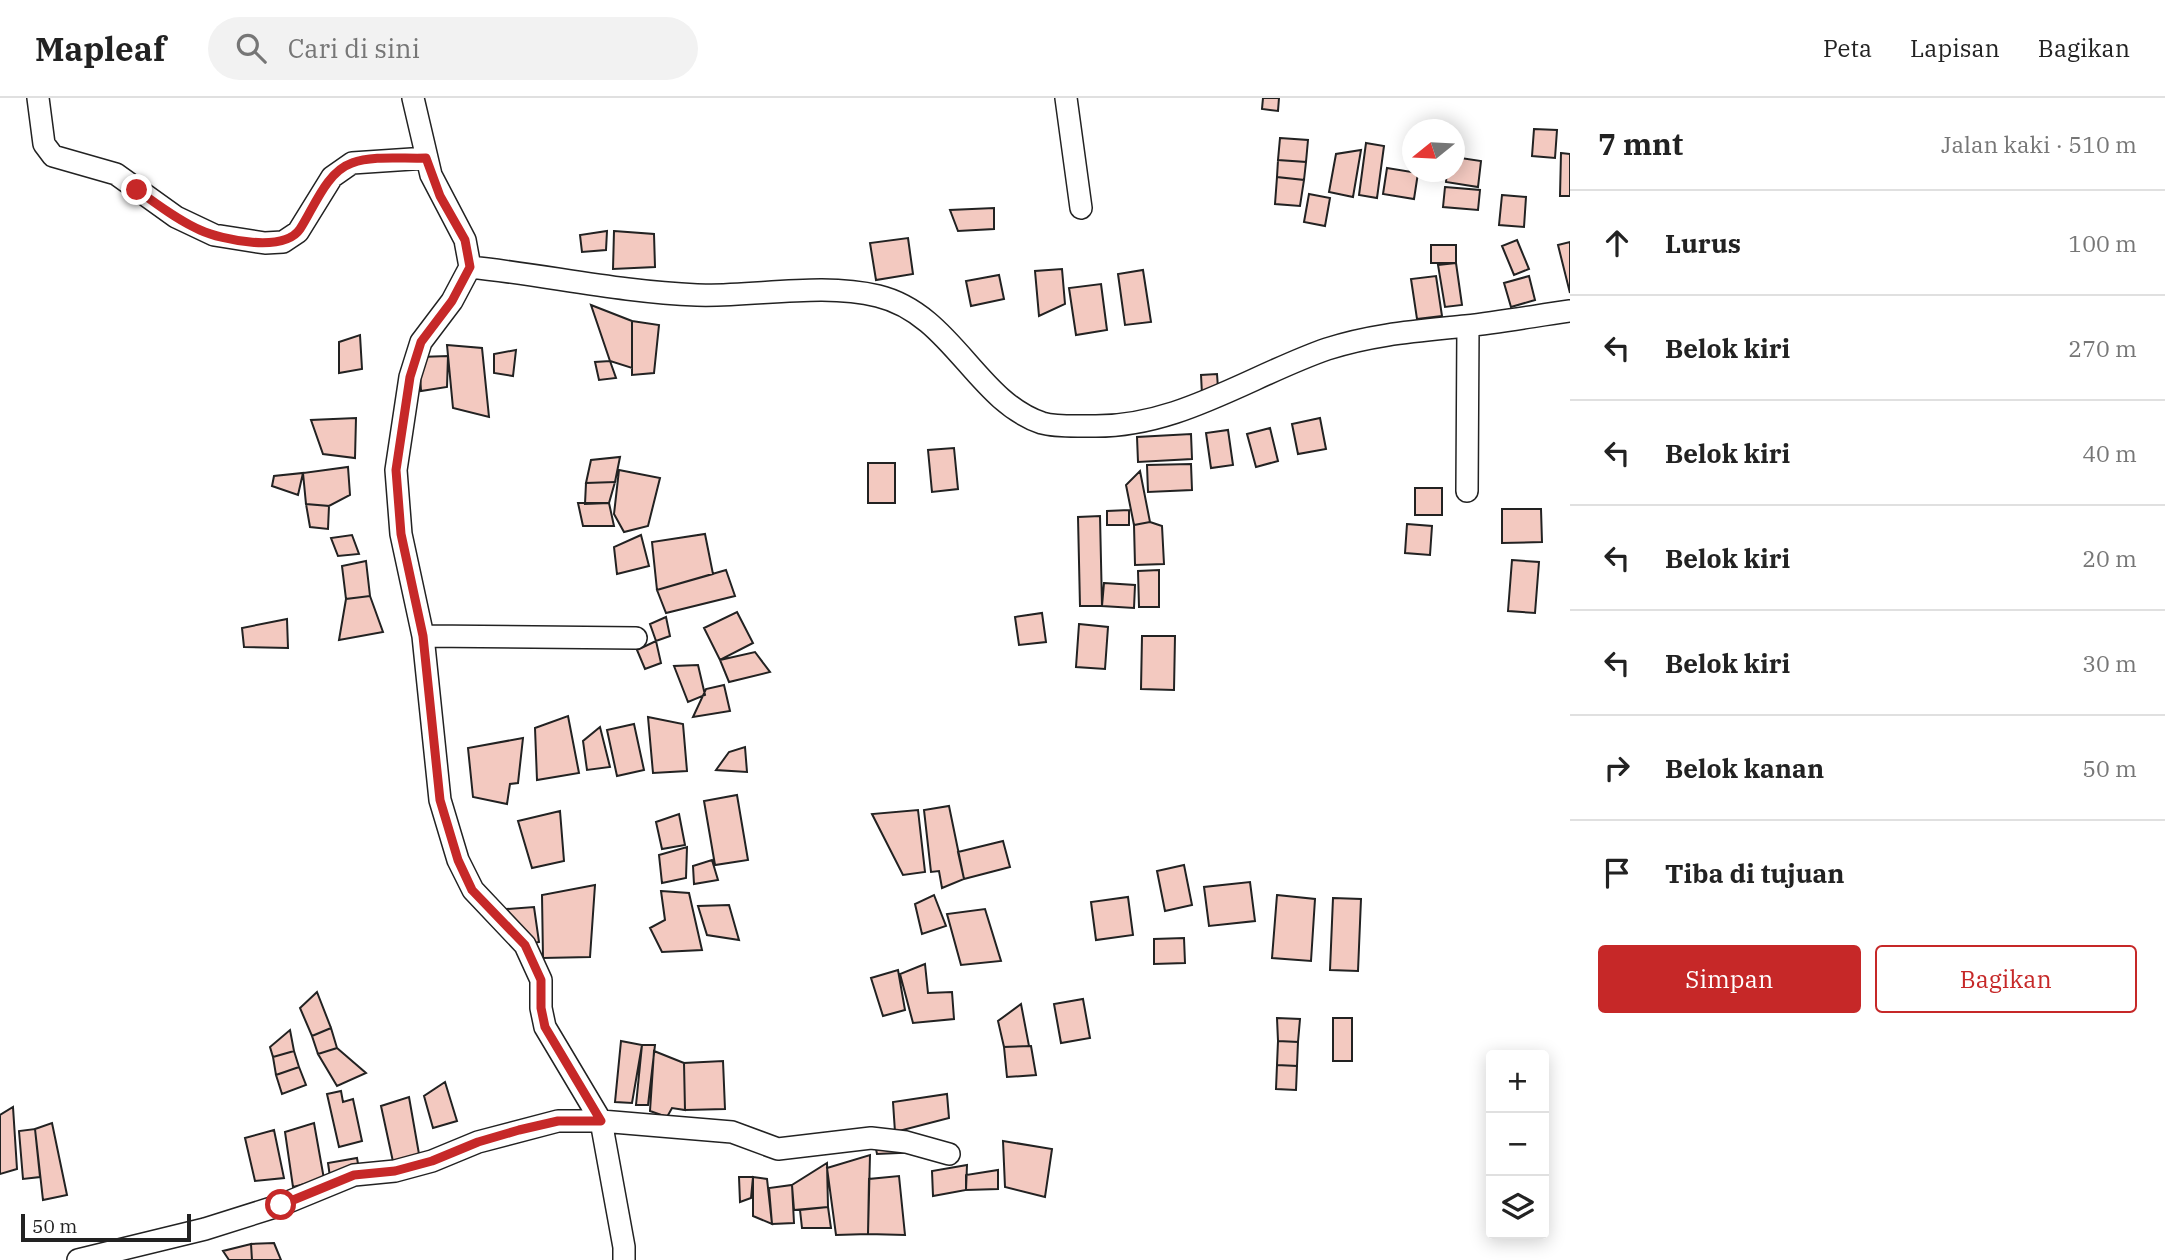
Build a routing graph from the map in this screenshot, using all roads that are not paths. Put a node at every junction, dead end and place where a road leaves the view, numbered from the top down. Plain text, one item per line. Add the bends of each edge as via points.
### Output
1 (38, 98) edge
2 (413, 98) edge
3 (1066, 98) edge
4 (426, 158) junction
5 (1081, 208) dead end
6 (470, 267) junction
7 (1570, 311) edge
8 (1468, 326) junction
9 (1467, 491) dead end
10 (423, 636) junction
11 (636, 638) dead end
12 (601, 1121) junction
13 (949, 1154) dead end
14 (78, 1260) edge
15 (624, 1260) edge

1 - 4 street via 44,144 53,156 116,174 176,217 214,235 265,243 283,242 298,233 332,177 352,163
2 - 4 street
3 - 5 street
4 - 6 street via 440,196 465,240
6 - 8 street via 545,275 623,291 879,296 915,312 958,349 1005,403 1043,424 1132,422 1181,411 1326,349 1386,333
6 - 10 street via 452,301 421,342 398,435 401,534
7 - 8 street
8 - 9 street
10 - 11 street
10 - 12 street via 440,800 464,878 533,957 541,980 545,1027
12 - 13 street via 733,1132 778,1149 871,1138
12 - 14 street via 558,1121 519,1130 432,1161 354,1175 205,1229
12 - 15 street

